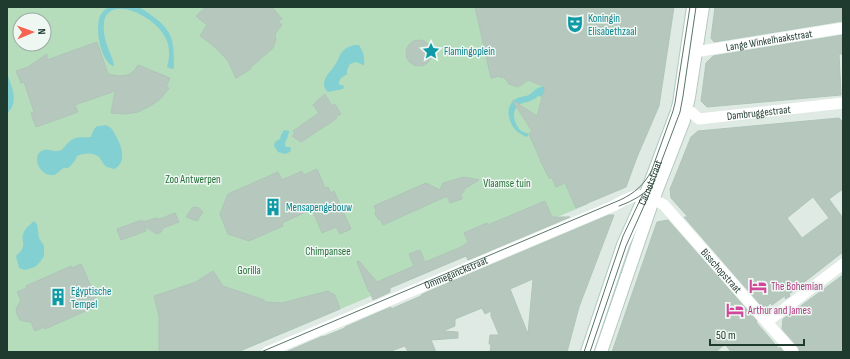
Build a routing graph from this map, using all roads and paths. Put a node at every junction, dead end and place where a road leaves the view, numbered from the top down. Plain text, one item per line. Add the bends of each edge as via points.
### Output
1 (693, 7) edge
2 (703, 7) edge
3 (843, 28) edge
4 (696, 51) junction
5 (843, 103) edge
6 (682, 110) junction
7 (649, 198) junction
8 (843, 264) edge
9 (767, 322) junction
10 (267, 352) edge
11 (587, 352) edge
12 (601, 352) edge
13 (794, 352) edge

1 - 6 main road, Carnotstraat
2 - 4 main road, Carnotstraat
3 - 4 street, Lange Winkelhaakstraat
4 - 6 main road, Carnotstraat
5 - 6 street, Dambruggestraat via 699,119 691,112
6 - 7 main road, Carnotstraat via 681,128
7 - 9 street, Bisschopstraat via 664,205
7 - 10 street, Ommeganckstraat via 633,197
7 - 11 main road, Carnotstraat via 623,245
7 - 12 main road, Carnotstraat
8 - 9 street
9 - 13 street, Bisschopstraat

